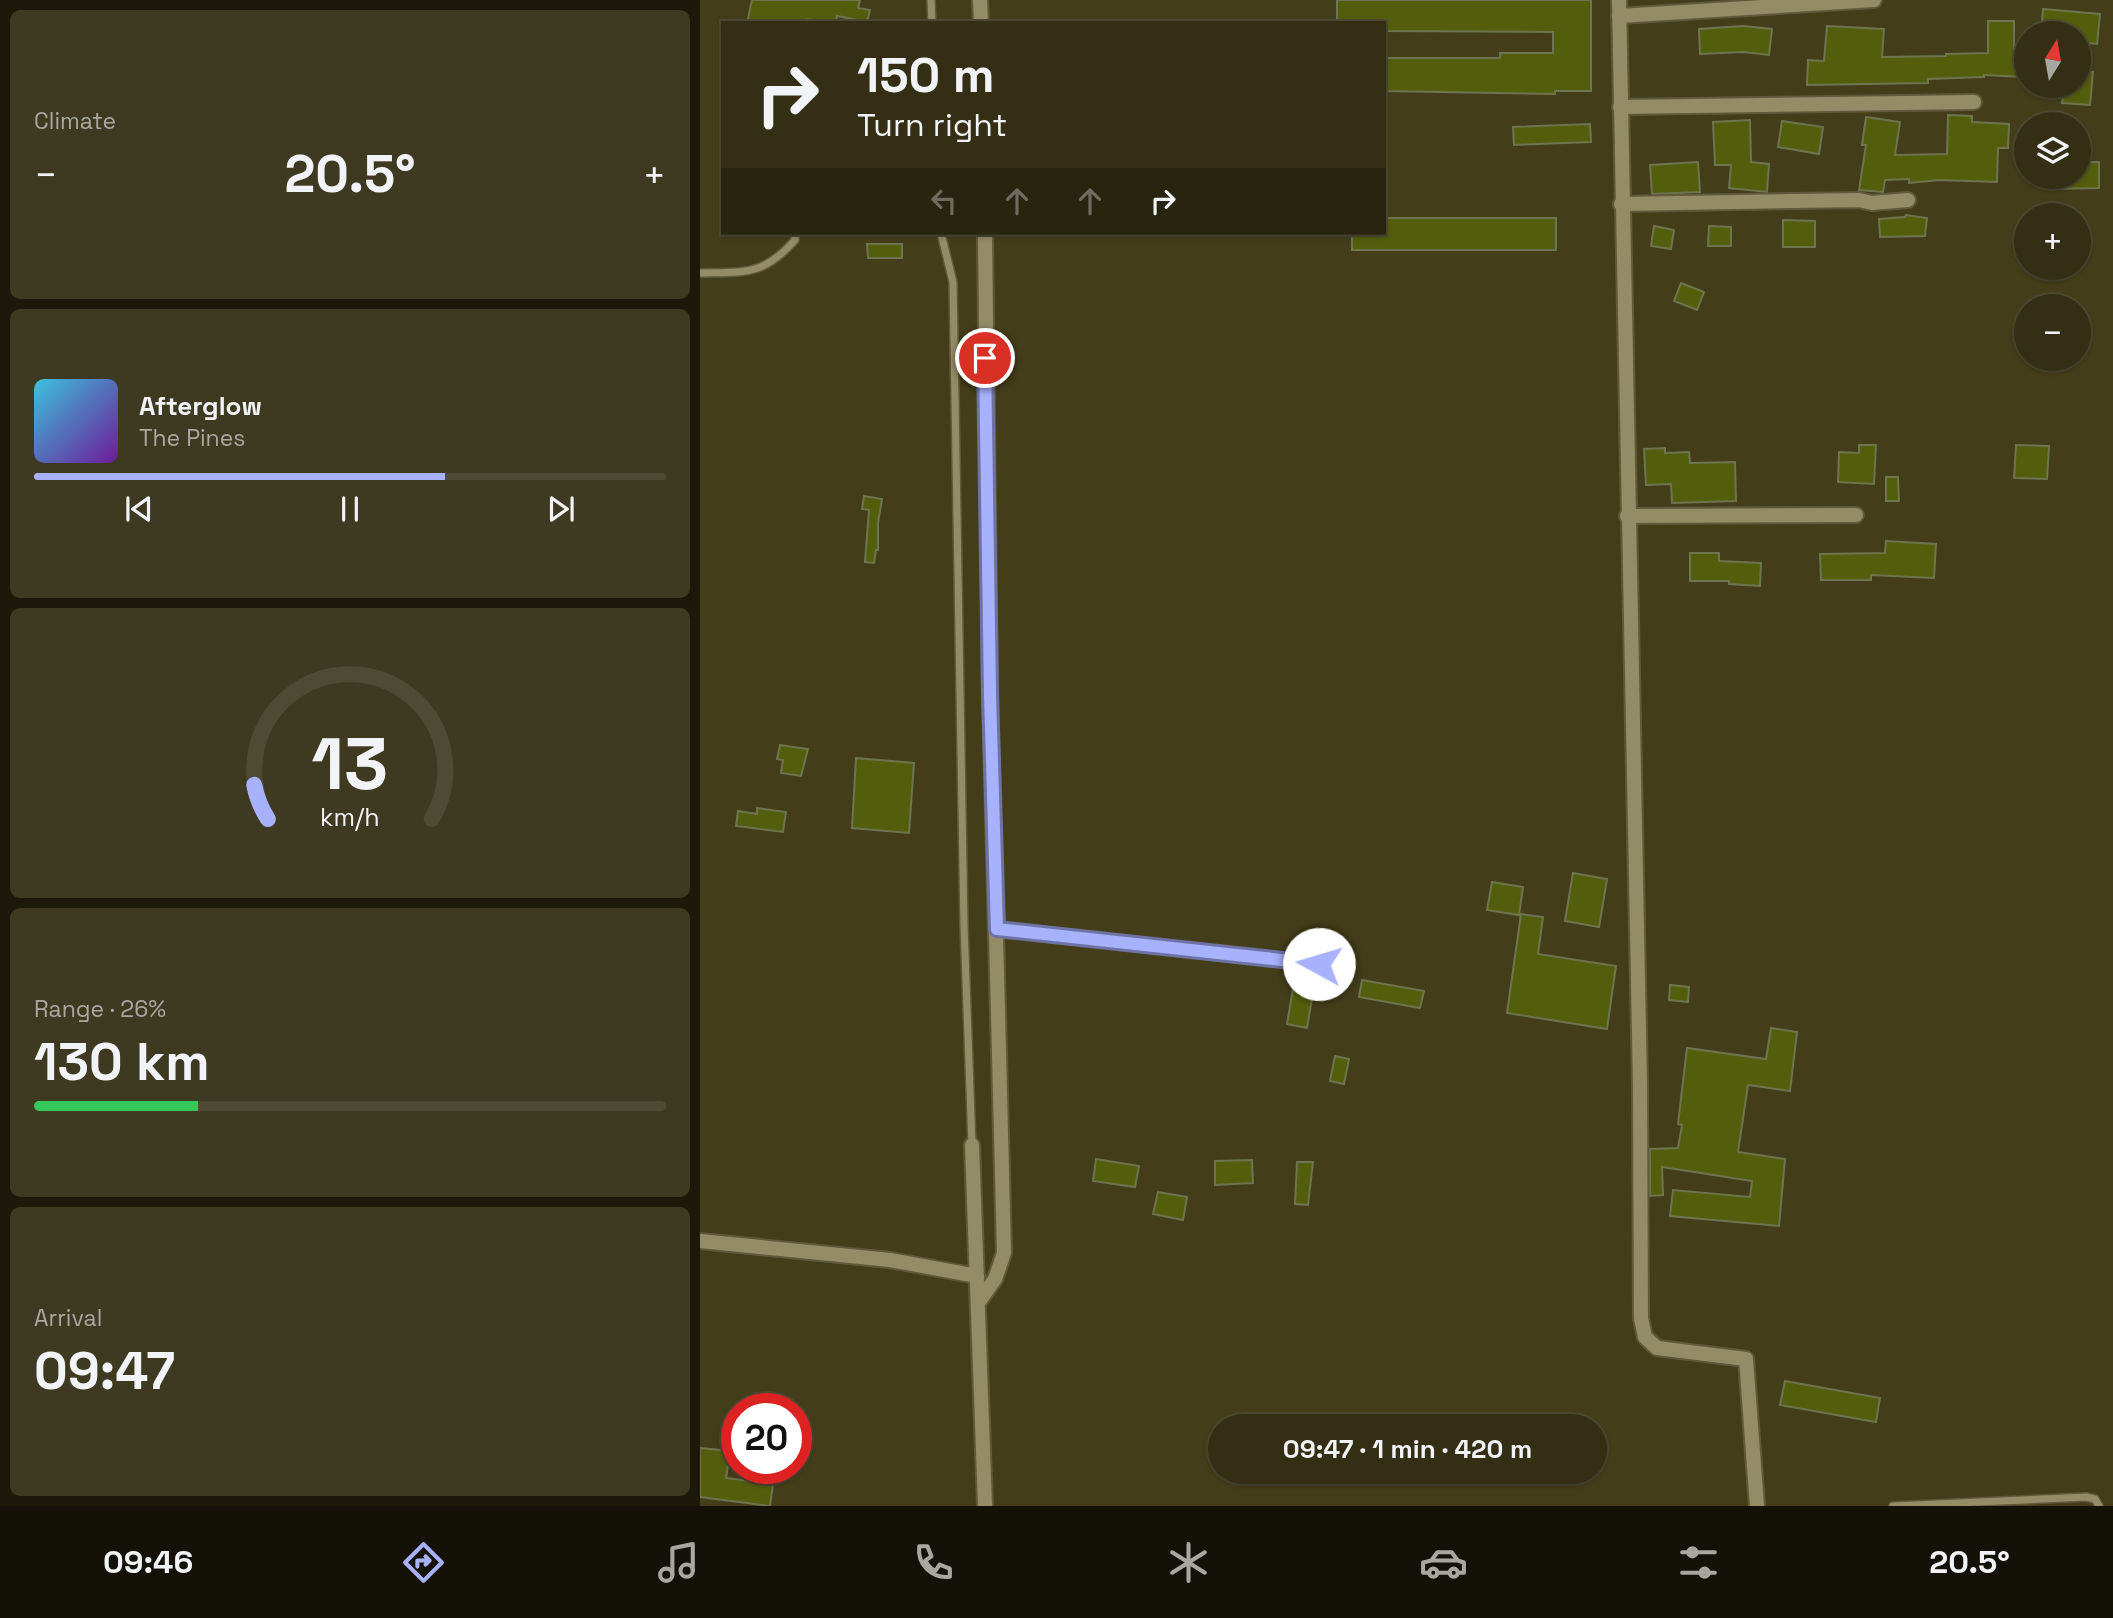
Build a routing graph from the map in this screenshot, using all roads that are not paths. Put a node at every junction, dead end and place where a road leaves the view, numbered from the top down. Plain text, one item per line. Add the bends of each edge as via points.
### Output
1 (931, 0) edge
2 (981, 0) edge
3 (1619, 0) edge
4 (1874, 0) edge
5 (1619, 16) junction
6 (932, 21) edge
7 (981, 21) edge
8 (1974, 102) dead end
9 (1620, 107) junction
10 (1908, 200) dead end
11 (1621, 204) junction
12 (795, 235) edge
13 (941, 235) edge
14 (985, 235) edge
15 (700, 273) edge
16 (1856, 515) dead end
17 (1627, 516) junction
18 (997, 929) junction
19 (1319, 964) dead end
20 (972, 1145) joint
21 (700, 1241) edge
22 (977, 1276) junction
23 (978, 1303) junction
24 (985, 1506) edge
25 (1757, 1506) edge
26 (1893, 1506) edge
27 (2099, 1506) edge

1 - 6 lane
2 - 7 street
3 - 5 street
4 - 5 street
5 - 9 street
8 - 9 street
9 - 11 street
10 - 11 street
11 - 17 street
12 - 15 lane via 779,258 749,272
13 - 20 lane via 953,282
14 - 18 street
16 - 17 street
17 - 25 street via 1641,1318 1645,1337 1657,1349 1746,1359
18 - 19 lane
18 - 23 street via 1004,1253 995,1279
20 - 22 street
21 - 22 street via 890,1259
22 - 23 street
23 - 24 street
26 - 27 lane via 2086,1497

